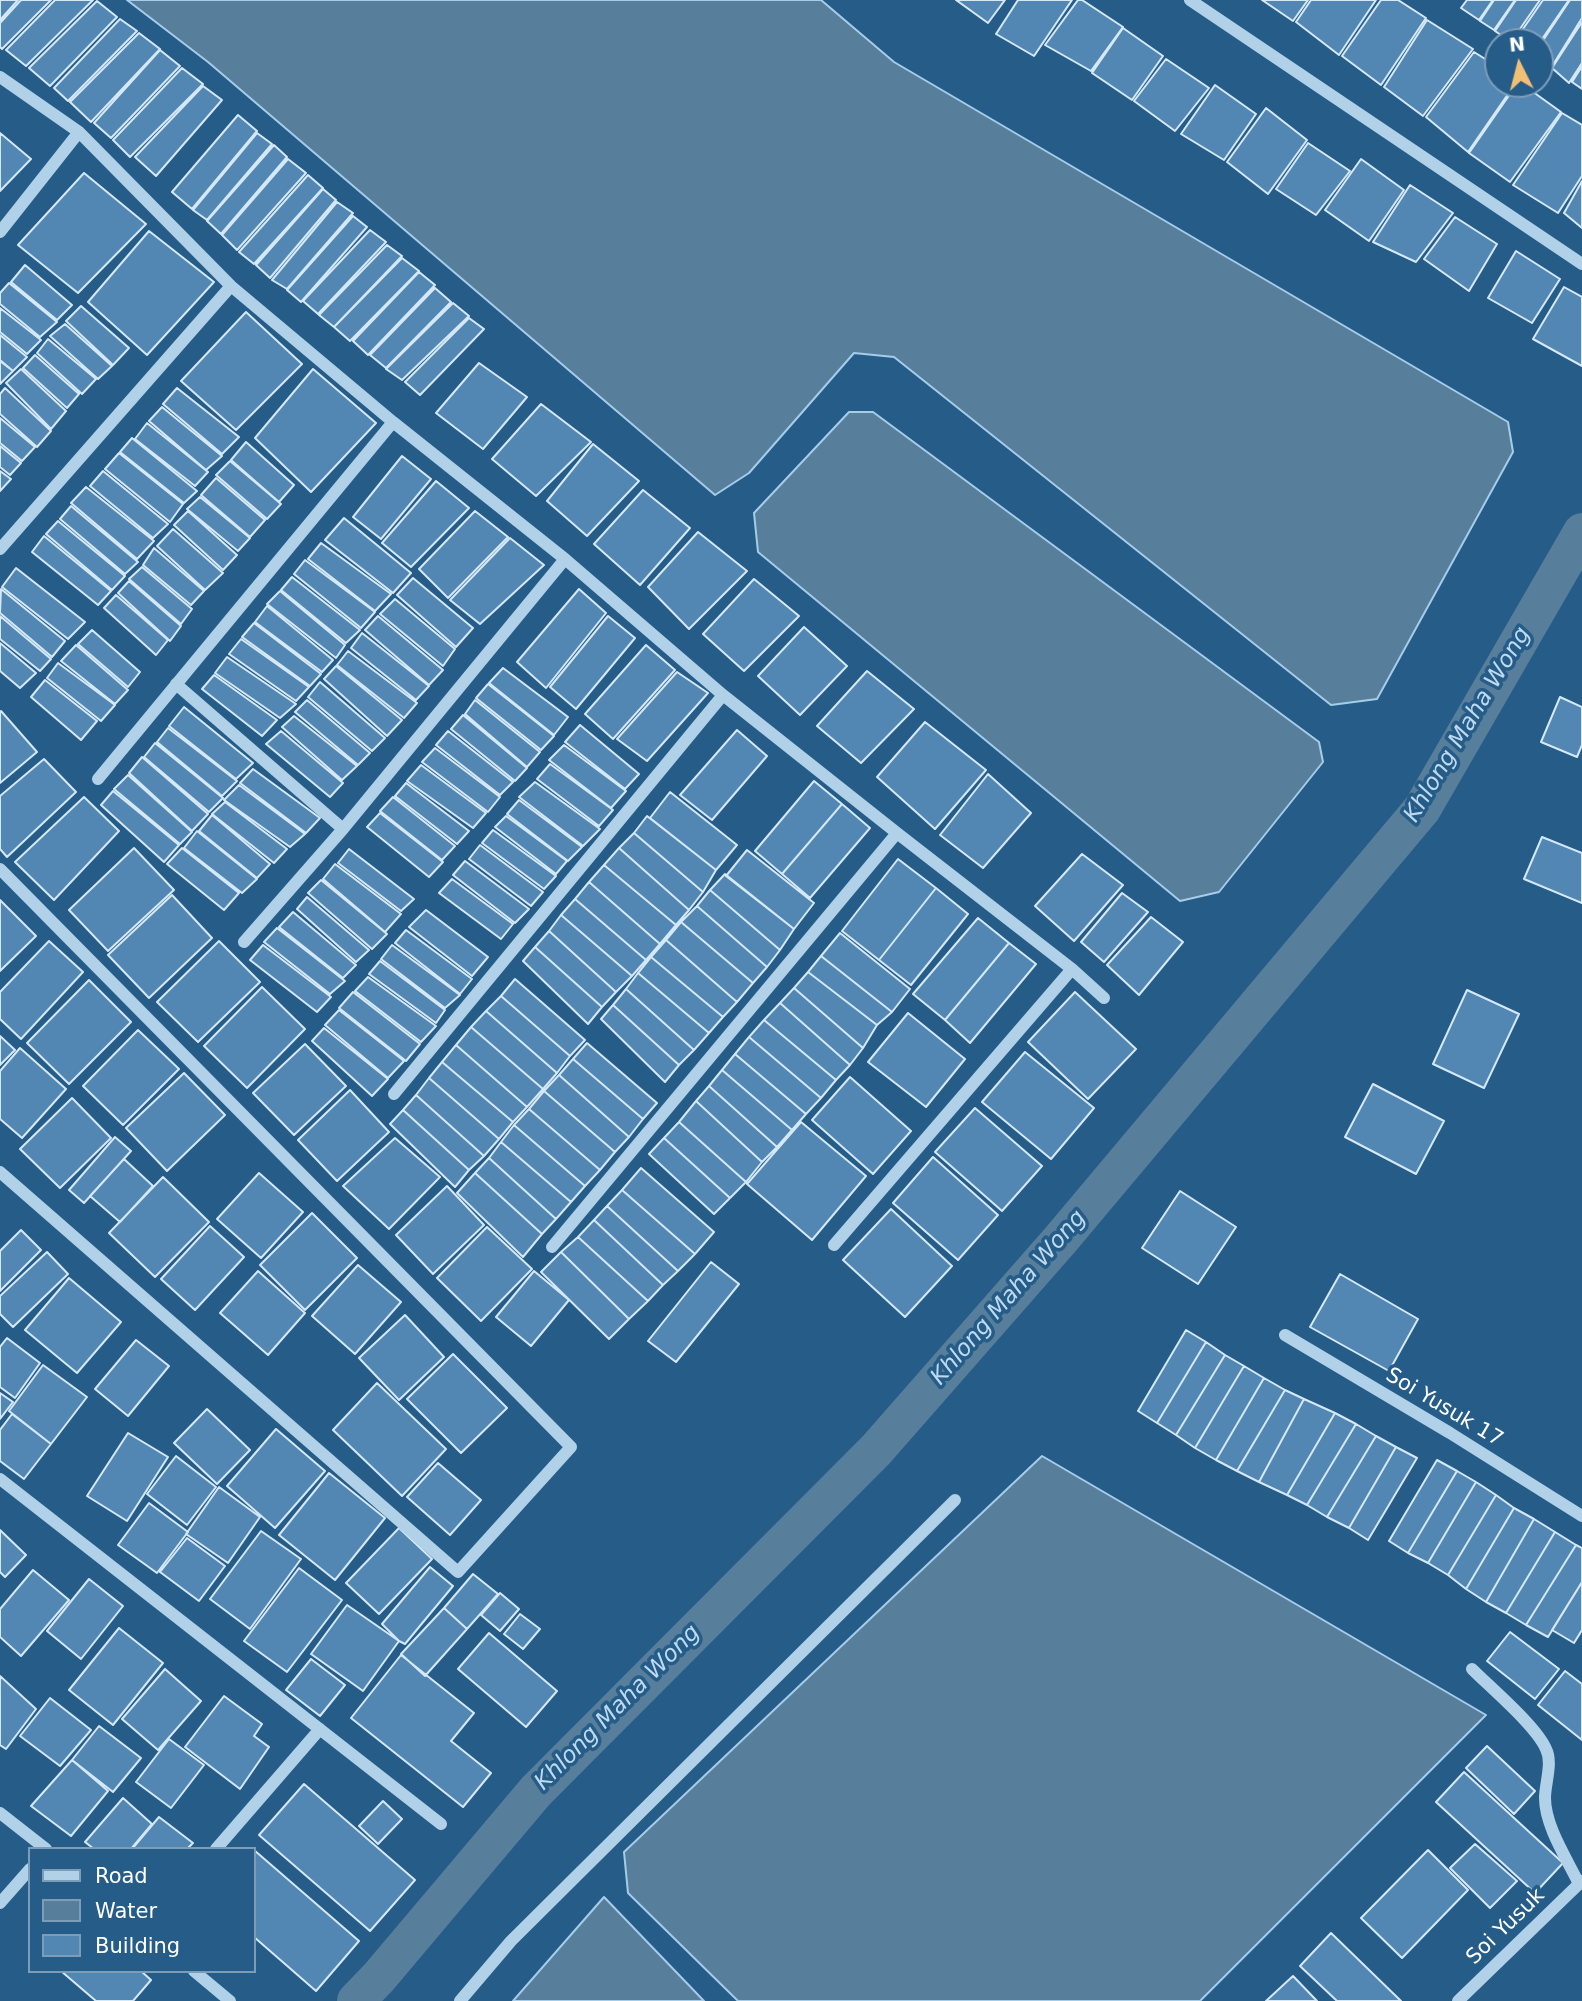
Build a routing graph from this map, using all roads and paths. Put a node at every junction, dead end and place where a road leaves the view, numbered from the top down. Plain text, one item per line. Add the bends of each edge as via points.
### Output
1 (1190, 0) edge
2 (0, 77) edge
3 (79, 132) junction
4 (0, 232) edge
5 (1582, 264) edge
6 (231, 286) junction
7 (393, 422) junction
8 (0, 549) edge
9 (565, 559) junction
10 (176, 684) junction
11 (723, 695) junction
12 (98, 779) dead end
13 (343, 829) junction
14 (897, 833) junction
15 (0, 869) edge
16 (244, 942) dead end
17 (1072, 969) junction
18 (1104, 998) dead end
19 (394, 1094) dead end
20 (0, 1171) edge
21 (834, 1245) dead end
22 (552, 1247) dead end
23 (1285, 1335) dead end
24 (0, 1479) edge
25 (955, 1500) dead end
26 (1582, 1516) edge
27 (1472, 1669) dead end
28 (320, 1729) junction
29 (0, 1813) edge
30 (441, 1824) dead end
31 (43, 1847) edge
32 (218, 1847) edge
33 (28, 1871) edge
34 (1581, 1882) edge
35 (0, 1903) edge
36 (196, 1973) edge
37 (230, 2001) edge
38 (460, 2001) edge
39 (1458, 2001) edge

1 - 5 street
2 - 3 street
3 - 4 street
3 - 6 street
6 - 7 street
6 - 8 street
7 - 9 street
7 - 10 street
9 - 11 street
9 - 13 street
10 - 12 street
10 - 13 street
11 - 14 street
11 - 19 street
13 - 16 street
14 - 17 street
14 - 22 street
15 - 20 street via 571,1447 457,1572
17 - 18 street
17 - 21 street
23 - 26 street, Soi Yusuk 17
24 - 28 street
25 - 38 street via 511,1941
27 - 34 street via 1540,1738 1548,1752 1545,1799 1549,1822
28 - 30 street
28 - 32 street
29 - 31 street
33 - 35 street
34 - 39 street, Soi Yusuk
36 - 37 street

